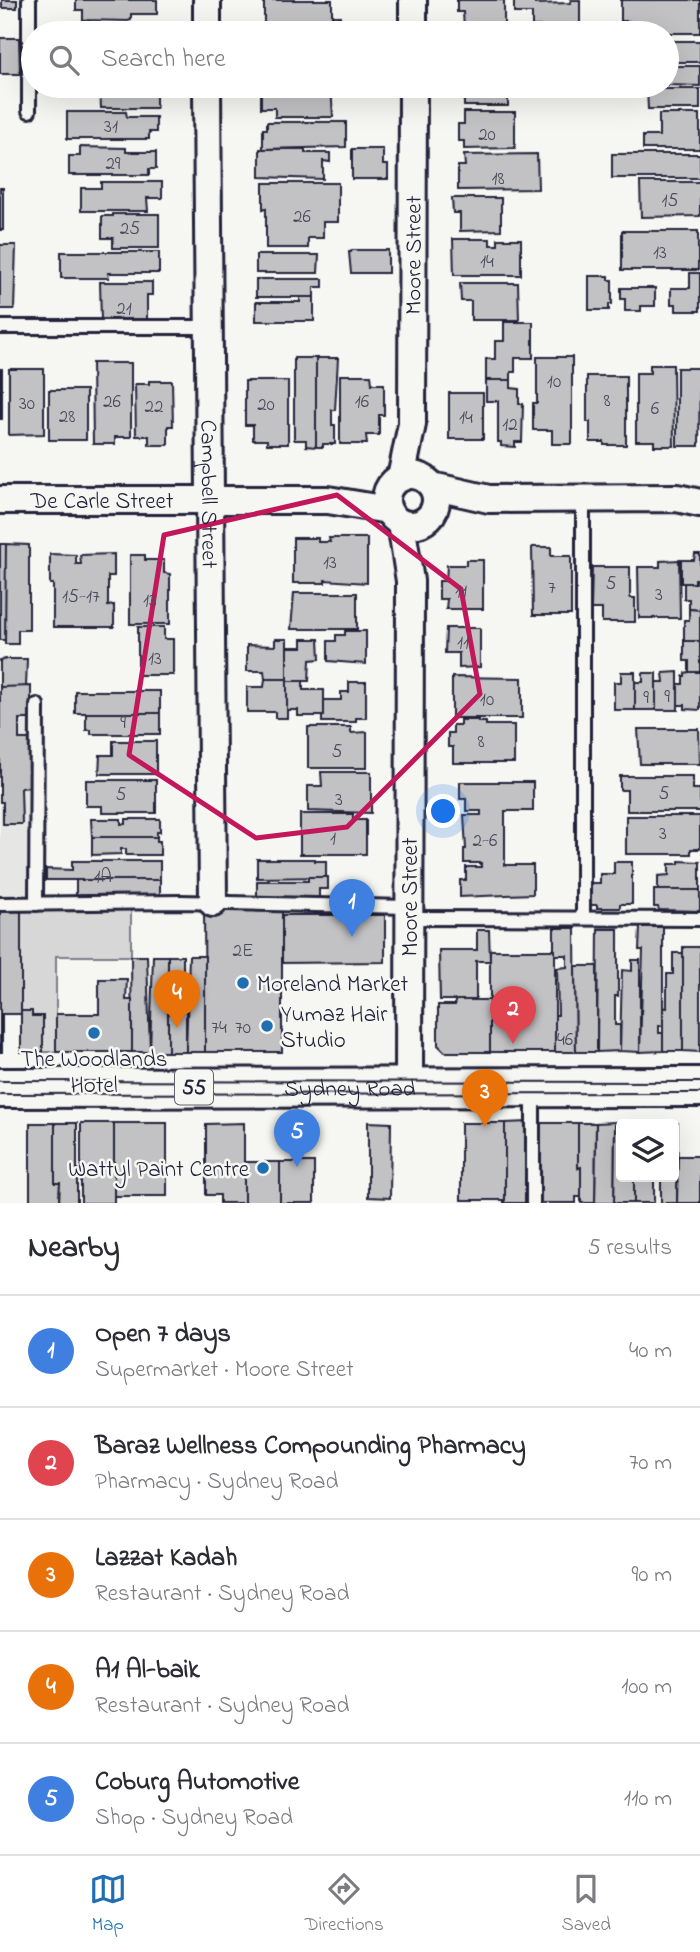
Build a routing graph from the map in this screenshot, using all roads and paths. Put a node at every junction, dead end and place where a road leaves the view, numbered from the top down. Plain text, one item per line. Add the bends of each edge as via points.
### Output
1 (29, 0) edge
2 (207, 0) edge
3 (413, 0) edge
4 (29, 21) edge
5 (207, 21) edge
6 (413, 21) edge
7 (29, 98) edge
8 (207, 98) edge
9 (413, 98) edge
10 (29, 111) dead end
11 (0, 327) edge
12 (207, 327) junction
13 (583, 498) junction
14 (692, 498) edge
15 (0, 500) edge
16 (208, 500) junction
17 (412, 500) junction
18 (37, 705) dead end
19 (213, 903) junction
20 (0, 904) edge
21 (36, 904) junction
22 (409, 913) junction
23 (583, 918) junction
24 (700, 919) edge
25 (409, 1087) junction
26 (700, 1087) edge
27 (0, 1088) edge
28 (534, 1088) junction
29 (533, 1203) edge

1 - 4 lane
2 - 5 street
3 - 6 street
7 - 10 lane
8 - 12 street, Campbell Street
9 - 17 street, Moore Street
11 - 12 lane
12 - 16 street, Campbell Street
13 - 14 street, De Carle Street
13 - 17 street, De Carle Street
13 - 23 lane
15 - 16 street, De Carle Street
16 - 17 street, De Carle Street
16 - 19 street, Campbell Street
17 - 22 street, Moore Street
18 - 21 lane
19 - 21 lane
19 - 22 lane
20 - 21 lane
22 - 23 lane
22 - 25 street, Moore Street
23 - 24 lane
25 - 27 highway, Sydney Road / 55
25 - 28 highway, Sydney Road / 55
26 - 28 highway, Sydney Road / 55
28 - 29 lane

